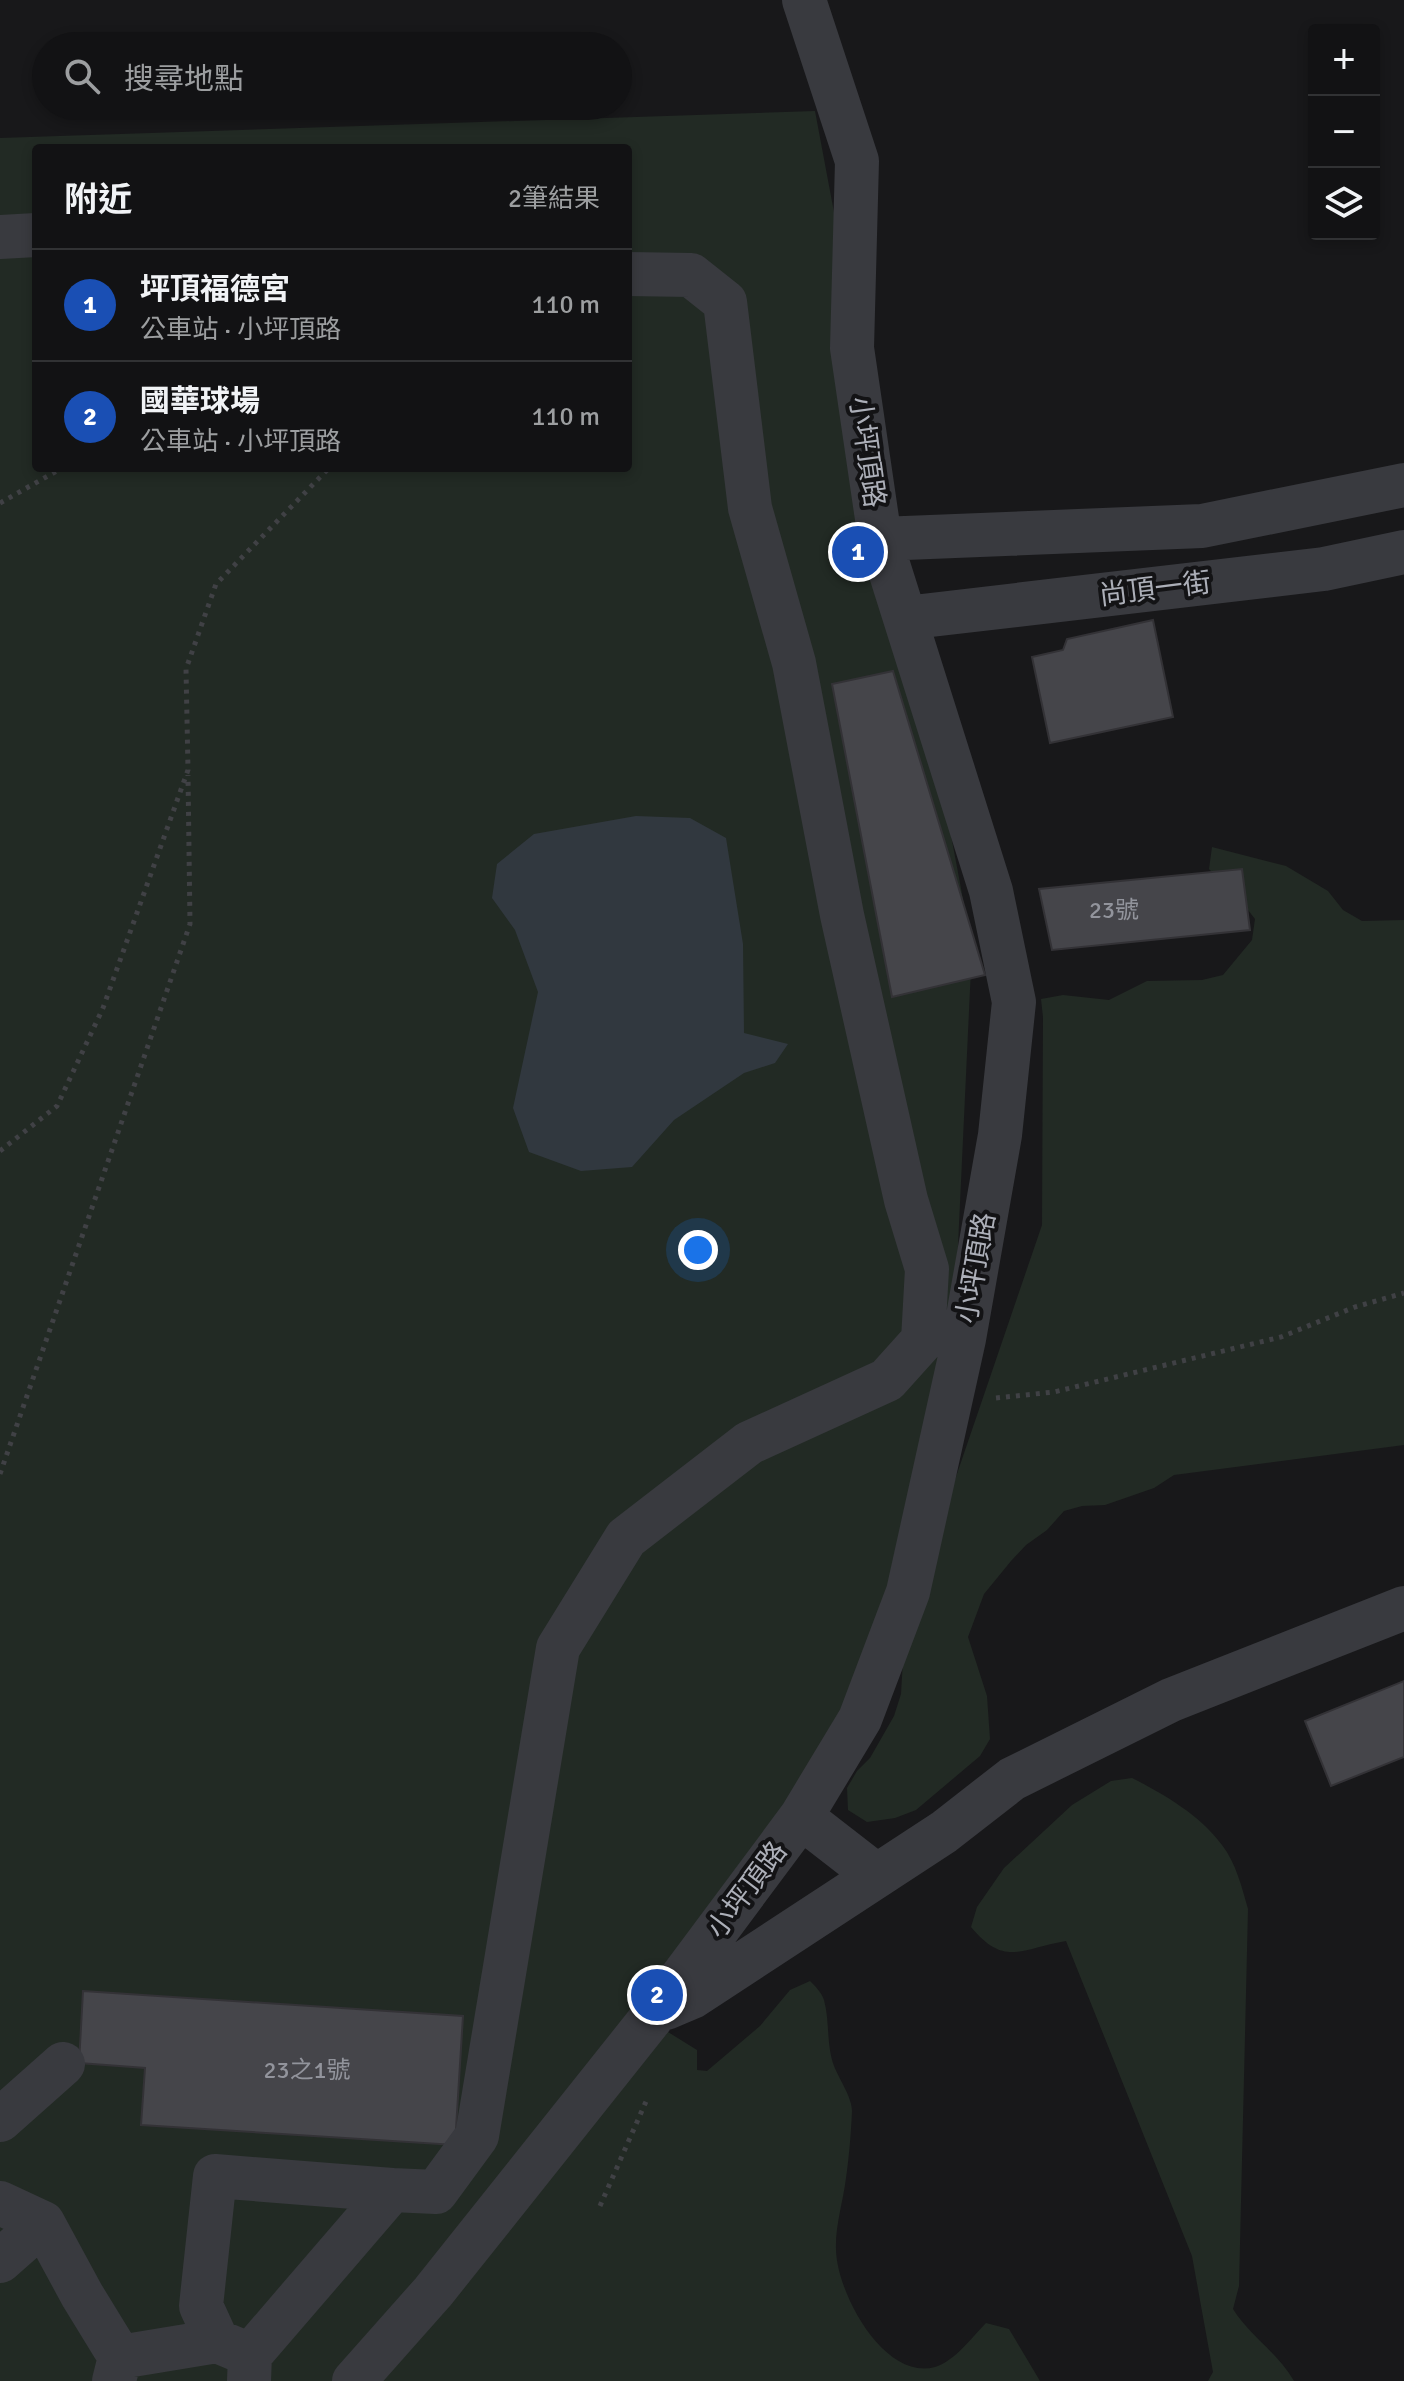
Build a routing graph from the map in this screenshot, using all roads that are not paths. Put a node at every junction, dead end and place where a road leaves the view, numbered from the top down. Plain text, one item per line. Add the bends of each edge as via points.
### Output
1 (804, 0) edge
2 (32, 235) edge
3 (0, 237) edge
4 (632, 274) edge
5 (1404, 485) edge
6 (880, 539) junction
7 (1404, 552) edge
8 (905, 618) junction
9 (1404, 1608) edge
10 (801, 1817) junction
11 (877, 1876) junction
12 (656, 2012) junction
13 (63, 2064) dead end
14 (0, 2120) edge
15 (392, 2190) junction
16 (0, 2203) edge
17 (43, 2223) junction
18 (0, 2261) edge
19 (239, 2359) edge
20 (117, 2369) edge
21 (354, 2381) edge

1 - 6 street, 小坪頂路 via 857,161 852,348
2 - 3 street
4 - 15 street via 691,275 725,302 750,508 794,663 842,915 906,1200 927,1269 923,1340 887,1380 749,1443 626,1538 558,1648 477,2136 436,2192
5 - 6 street via 1202,526
6 - 8 street, 小坪頂路
7 - 8 street, 尚頂一街 via 1324,569
8 - 10 street, 小坪頂路 via 991,891 1014,1002 1000,1135 964,1339 908,1592 860,1719
9 - 11 street via 1171,1700 1012,1779
10 - 11 street
10 - 12 street, 小坪頂路
11 - 12 street via 692,1997
12 - 21 street, 小坪頂路 via 433,2292
13 - 14 street
15 - 19 street
15 - 19 street via 215,2176 201,2306
16 - 17 street
17 - 18 street
17 - 20 street
19 - 20 street

